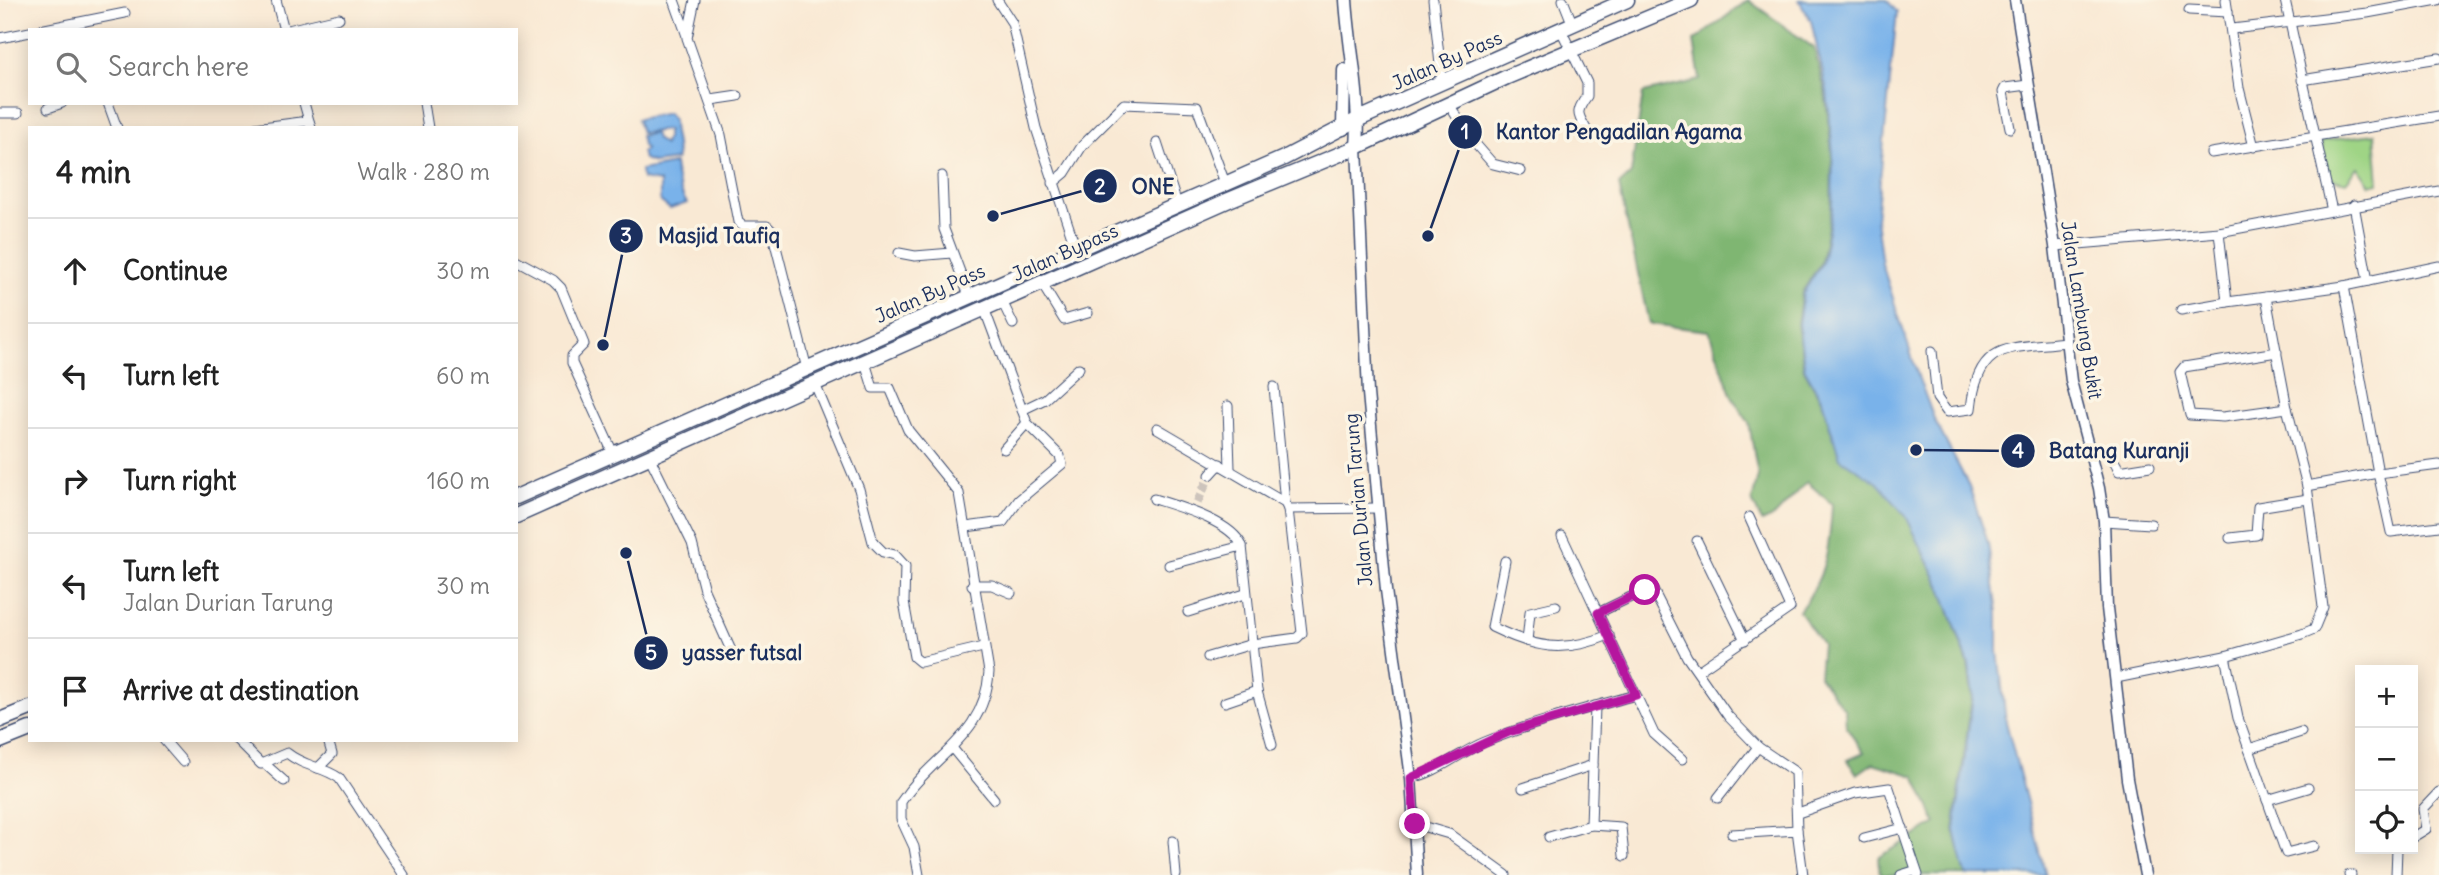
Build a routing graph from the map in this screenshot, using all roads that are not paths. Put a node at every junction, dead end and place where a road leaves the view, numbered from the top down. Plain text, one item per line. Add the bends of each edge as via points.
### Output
1 (276, 0) edge
2 (674, 0) edge
3 (695, 0) edge
4 (997, 0) edge
5 (1339, 0) edge
6 (1346, 0) edge
7 (1433, 0) edge
8 (1563, 0) edge
9 (1627, 0) edge
10 (1690, 0) edge
11 (2015, 0) edge
12 (2226, 0) edge
13 (2284, 0) edge
14 (2438, 0) edge
15 (2189, 10) dead end
16 (2228, 12) junction
17 (125, 13) dead end
18 (339, 18) dead end
19 (2290, 22) junction
20 (88, 25) edge
21 (59, 28) edge
22 (285, 28) edge
23 (295, 28) edge
24 (1567, 28) junction
25 (2232, 29) junction
26 (28, 32) edge
27 (0, 38) edge
28 (687, 38) junction
29 (1571, 49) junction
30 (2439, 58) edge
31 (2302, 80) junction
32 (1442, 83) junction
33 (2028, 85) junction
34 (738, 96) dead end
35 (711, 100) junction
36 (1448, 103) junction
37 (55, 105) edge
38 (109, 105) edge
39 (305, 105) edge
40 (424, 105) edge
41 (48, 107) dead end
42 (0, 113) edge
43 (18, 113) dead end
44 (2439, 116) edge
45 (1359, 119) junction
46 (310, 124) edge
47 (116, 126) edge
48 (279, 126) edge
49 (428, 126) edge
50 (2010, 128) dead end
51 (1343, 129) junction
52 (1589, 134) dead end
53 (2314, 137) junction
54 (1157, 144) dead end
55 (1357, 147) junction
56 (2254, 147) junction
57 (2210, 153) dead end
58 (1521, 171) dead end
59 (942, 177) dead end
60 (1053, 183) junction
61 (1225, 183) junction
62 (2439, 191) edge
63 (1177, 204) junction
64 (2354, 205) junction
65 (2332, 211) junction
66 (2219, 232) junction
67 (2055, 246) junction
68 (1071, 251) junction
69 (900, 253) dead end
70 (951, 253) junction
71 (518, 261) edge
72 (2439, 267) edge
73 (1076, 269) junction
74 (2368, 281) junction
75 (1042, 284) junction
76 (2344, 286) junction
77 (969, 296) junction
78 (2266, 297) junction
79 (1002, 301) junction
80 (2227, 302) junction
81 (984, 309) junction
82 (2181, 310) dead end
83 (1088, 313) dead end
84 (1013, 324) dead end
85 (2066, 342) junction
86 (1932, 351) dead end
87 (2277, 352) junction
88 (865, 362) junction
89 (1079, 368) dead end
90 (807, 369) junction
91 (769, 384) junction
92 (815, 384) junction
93 (1274, 387) dead end
94 (778, 401) junction
95 (1228, 406) dead end
96 (2287, 408) junction
97 (1022, 410) junction
98 (1027, 424) junction
99 (1157, 428) dead end
100 (1004, 449) dead end
101 (2089, 449) junction
102 (613, 453) junction
103 (650, 458) junction
104 (1220, 464) junction
105 (2439, 465) edge
106 (2150, 466) dead end
107 (1230, 468) junction
108 (2378, 473) junction
109 (1210, 475) tunnel mouth
110 (2307, 486) junction
111 (518, 496) edge
112 (1154, 499) dead end
113 (2308, 499) junction
114 (1286, 506) junction
115 (1378, 508) junction
116 (518, 515) edge
117 (1749, 517) dead end
118 (2104, 521) junction
119 (2151, 524) dead end
120 (2439, 526) edge
121 (966, 527) junction
122 (1562, 536) dead end
123 (2230, 538) dead end
124 (1697, 541) dead end
125 (1242, 545) junction
126 (1505, 561) dead end
127 (1169, 565) dead end
128 (972, 585) junction
129 (1011, 593) dead end
130 (1245, 594) junction
131 (1556, 606) dead end
132 (1188, 612) dead end
133 (1598, 613) junction
134 (1609, 635) junction
135 (1745, 639) junction
136 (1527, 640) junction
137 (1252, 643) junction
138 (984, 647) junction
139 (2225, 656) junction
140 (734, 657) dead end
141 (1208, 657) dead end
142 (1698, 671) junction
143 (2116, 678) junction
144 (1257, 691) junction
145 (1636, 695) junction
146 (1225, 702) dead end
147 (1595, 706) junction
148 (28, 709) edge
149 (0, 720) edge
150 (28, 730) edge
151 (2301, 732) dead end
152 (0, 741) edge
153 (166, 742) edge
154 (239, 742) edge
155 (329, 742) edge
156 (1272, 745) dead end
157 (1758, 747) junction
158 (953, 749) junction
159 (2249, 749) junction
160 (1682, 759) dead end
161 (183, 762) dead end
162 (265, 764) junction
163 (1592, 765) junction
164 (318, 768) junction
165 (1411, 778) junction
166 (284, 782) dead end
167 (1523, 788) dead end
168 (2308, 788) dead end
169 (2439, 792) edge
170 (1717, 798) dead end
171 (994, 799) dead end
172 (2267, 800) junction
173 (1798, 813) junction
174 (1415, 824) junction
175 (1591, 825) junction
176 (1903, 828) junction
177 (1797, 830) junction
178 (1732, 834) dead end
179 (2418, 834) edge
180 (1549, 836) dead end
181 (1864, 838) dead end
182 (1173, 841) dead end
183 (2314, 846) dead end
184 (2397, 854) edge
185 (1624, 856) dead end
186 (1916, 873) edge
187 (404, 875) edge
188 (919, 875) edge
189 (1176, 875) edge
190 (1417, 875) edge
191 (1506, 875) edge
192 (1802, 875) edge
193 (1901, 875) edge
194 (2145, 875) edge
195 (2396, 875) edge

1 - 22 street
2 - 28 street
3 - 28 street
4 - 60 street via 1012,23
5 - 51 main road via 1346,95
6 - 45 main road, Jalan Durian Tarung
7 - 32 street
8 - 24 street
9 - 24 highway, Jalan By Pass
10 - 29 highway, Jalan Bypass
11 - 33 street, Jalan Lambung Bukit
12 - 16 street
13 - 19 street
14 - 19 street
15 - 16 street
16 - 25 street
17 - 20 street
18 - 23 street
19 - 25 street
19 - 31 street
20 - 21 street
24 - 29 street
24 - 32 highway, Jalan By Pass
25 - 56 street via 2239,88
26 - 27 street
28 - 35 street
29 - 36 highway, Jalan Bypass
29 - 52 street via 1587,83 1588,92 1578,112
30 - 31 street
31 - 53 street
32 - 45 highway, Jalan By Pass
33 - 50 street via 2003,92
33 - 67 street, Jalan Lambung Bukit
34 - 35 street
35 - 90 street via 738,222 767,226 772,231
36 - 55 highway, Jalan Bypass
36 - 58 street via 1493,164
37 - 41 street
38 - 47 street
39 - 46 street
40 - 49 street
42 - 43 street
44 - 53 street
45 - 51 highway, Jalan By Pass
45 - 55 main road, Jalan Durian Tarung
46 - 48 street
51 - 61 highway, Jalan By Pass
53 - 56 street
53 - 65 street
54 - 63 street
55 - 73 highway, Jalan Bypass
55 - 115 street, Jalan Durian Tarung
56 - 57 street
59 - 70 street via 942,219
60 - 61 street via 1124,104 1143,103 1195,105
60 - 68 street
61 - 63 highway, Jalan By Pass
62 - 64 street
63 - 68 highway, Jalan By Pass
64 - 65 street
64 - 74 street
65 - 66 street
66 - 67 street
66 - 80 street
67 - 85 street, Jalan Lambung Bukit
68 - 73 highway
68 - 77 highway, Jalan By Pass
69 - 70 street
70 - 77 street
71 - 102 street via 553,280 567,298 584,344 572,356 572,363
72 - 74 street
73 - 75 highway, Jalan Bypass
74 - 76 street
75 - 79 highway, Jalan Bypass
75 - 83 street via 1062,319
76 - 78 street
76 - 108 street
77 - 90 highway, Jalan By Pass
78 - 80 street
78 - 87 street
79 - 81 highway, Jalan Bypass
79 - 84 street
80 - 82 street
81 - 88 highway, Jalan Bypass
81 - 97 street
85 - 86 street via 1998,351 1980,369 1971,409 1947,412 1937,398
85 - 101 street, Jalan Lambung Bukit
87 - 96 street
87 - 96 street via 2184,367 2180,372 2190,415 2223,417
88 - 92 highway, Jalan Bypass
88 - 121 street via 873,387 890,388 908,430 956,487
89 - 97 street via 1045,399
90 - 91 highway, Jalan By Pass
91 - 94 highway
91 - 102 highway, Jalan By Pass
92 - 94 highway, Jalan Bypass
92 - 138 street via 859,489 873,542 905,566 904,601 914,657 920,662
93 - 114 street
94 - 103 highway, Jalan Bypass
95 - 107 street
96 - 110 street
97 - 98 street
98 - 100 street
98 - 121 street via 1062,458 1061,468 1019,500 1003,522
99 - 104 street
101 - 106 street via 2108,453 2119,471
101 - 118 street, Jalan Lambung Bukit
102 - 111 highway, Jalan By Pass
103 - 116 highway, Jalan Bypass
103 - 140 street via 692,543 704,590
104 - 107 street
104 - 109 street
105 - 108 street
107 - 114 street
108 - 110 street
108 - 120 street via 2391,532
110 - 113 street
112 - 125 street via 1194,507 1236,534
113 - 123 street via 2258,507 2256,535
113 - 139 street via 2323,607 2320,621 2302,634
114 - 115 street
114 - 137 street via 1302,633 1297,638
115 - 165 street, Jalan Durian Tarung
117 - 135 street via 1791,606
118 - 119 street
118 - 143 street, Jalan Lambung Bukit via 2107,608
121 - 128 street
122 - 133 street
124 - 135 street
125 - 127 street
125 - 130 street
126 - 136 street via 1490,625
128 - 129 street via 992,585
128 - 138 street
130 - 132 street
130 - 137 street
131 - 136 street via 1530,612
133 - 134 street
133 - 142 street via 1653,590
134 - 136 street via 1559,649
134 - 145 street
135 - 142 street
137 - 141 street
137 - 144 street
138 - 158 street via 989,672 986,699
139 - 143 street
139 - 159 street
142 - 157 street via 1728,716
143 - 194 street, Jalan Lambung Bukit via 2127,779
144 - 146 street
144 - 156 street
145 - 147 street
145 - 160 street via 1654,734
147 - 163 street
147 - 165 street via 1509,732
148 - 149 highway
150 - 152 highway
151 - 159 street
153 - 161 street
154 - 162 street
155 - 164 street via 332,754
157 - 170 street
157 - 173 street via 1794,769
158 - 171 street
158 - 188 street via 901,802 901,819 914,846
159 - 172 street
162 - 164 street via 287,753
162 - 166 street
163 - 167 street
163 - 175 street
164 - 187 street via 339,778
165 - 174 street, Jalan Durian Tarung
168 - 172 street
169 - 179 street via 2423,809 2426,829
172 - 183 street via 2286,853
173 - 176 street via 1884,786 1893,792
173 - 177 street
174 - 190 street, Jalan Durian Tarung
174 - 191 street via 1449,834
175 - 180 street
175 - 185 street via 1621,827
176 - 181 street
176 - 186 street
177 - 178 street
177 - 192 street
182 - 189 street
184 - 195 street
186 - 193 street

